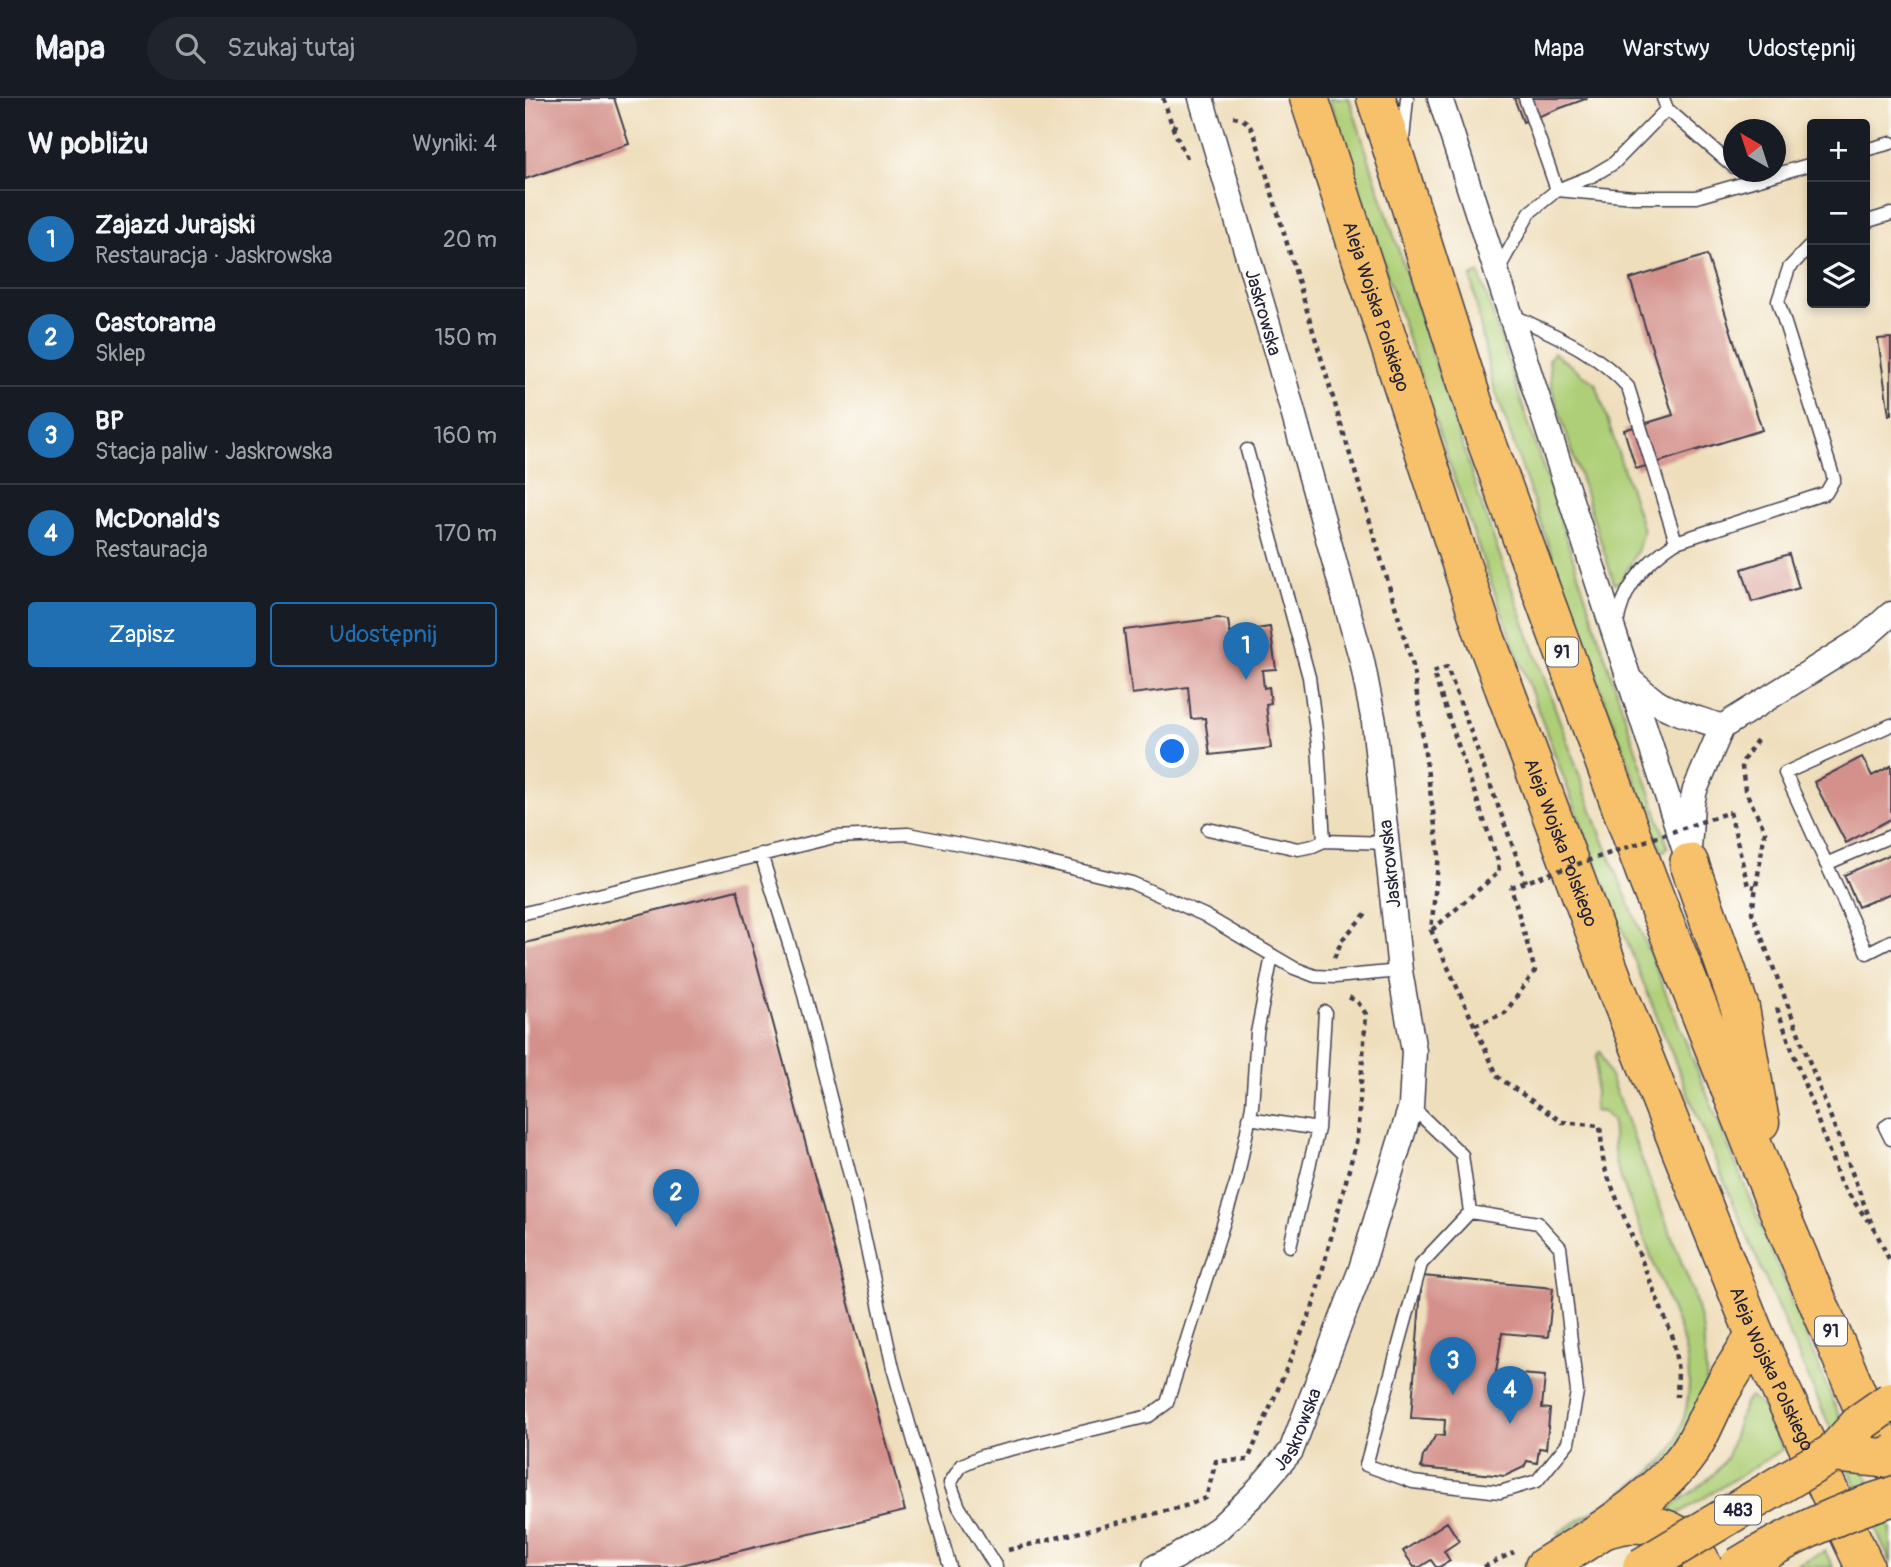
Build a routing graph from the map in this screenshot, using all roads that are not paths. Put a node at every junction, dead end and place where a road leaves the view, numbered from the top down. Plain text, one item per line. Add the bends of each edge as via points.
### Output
1 (1201, 98) edge
2 (1309, 98) edge
3 (1375, 98) edge
4 (1407, 98) edge
5 (1440, 98) edge
6 (1525, 98) edge
7 (1665, 104) edge
8 (1891, 143) edge
9 (1870, 149) edge
10 (1723, 157) edge
11 (1807, 165) edge
12 (1786, 171) edge
13 (1400, 176) junction
14 (1747, 182) edge
15 (1557, 190) junction
16 (1891, 214) edge
17 (1870, 220) edge
18 (1811, 245) edge
19 (1497, 272) junction
20 (1510, 314) junction
21 (1247, 450) dead end
22 (1676, 542) junction
23 (1891, 614) edge
24 (1891, 631) edge
25 (1615, 636) junction
26 (1864, 638) junction
27 (1628, 679) junction
28 (1891, 725) edge
29 (1722, 727) junction
30 (1207, 829) dead end
31 (1891, 836) edge
32 (1324, 841) junction
33 (1387, 843) junction
34 (761, 854) junction
35 (1689, 863) junction
36 (1826, 864) junction
37 (525, 913) edge
38 (1891, 942) edge
39 (1272, 956) junction
40 (1400, 971) junction
41 (1325, 1012) dead end
42 (1411, 1106) junction
43 (1250, 1112) junction
44 (1891, 1123) edge
45 (1318, 1129) junction
46 (1891, 1139) edge
47 (1773, 1197) junction
48 (1470, 1212) junction
49 (1290, 1246) dead end
50 (1755, 1335) junction
51 (1891, 1401) edge
52 (1833, 1453) junction
53 (1891, 1455) edge
54 (1891, 1464) edge
55 (1891, 1497) edge
56 (1603, 1530) junction
57 (1531, 1558) edge
58 (994, 1563) edge
59 (950, 1567) edge
60 (1155, 1567) edge
61 (1642, 1567) edge
62 (1703, 1567) edge
63 (1738, 1567) edge
64 (1865, 1567) edge

1 - 33 street, Jaskrowska via 1362,662 1374,722
2 - 50 main road, Aleja Wojska Polskiego via 1483,631 1613,980
3 - 13 main road, 91
4 - 13 lane
5 - 19 street
6 - 15 lane
7 - 10 lane
7 - 15 lane via 1614,163
8 - 9 lane
11 - 12 lane
13 - 47 main road, 91 via 1480,424 1547,610
14 - 15 lane via 1696,197
15 - 19 lane via 1530,212
16 - 17 lane
18 - 22 lane via 1789,268 1778,301 1834,479 1826,494
19 - 20 street
20 - 22 lane via 1589,352 1628,387
20 - 25 street
21 - 32 lane via 1309,677
22 - 25 lane via 1640,572 1619,611
23 - 26 street
24 - 26 street
25 - 27 street
26 - 29 street
27 - 29 street via 1675,712
27 - 35 street
28 - 36 lane via 1785,774
29 - 35 street via 1692,803
30 - 32 lane via 1298,849
31 - 36 lane
32 - 33 lane
33 - 40 street, Jaskrowska
34 - 37 lane
34 - 39 lane via 834,837 908,834 1017,855 1132,883 1203,915
34 - 59 lane via 800,979 893,1368
35 - 47 main road via 1740,1008
36 - 38 lane via 1867,953
39 - 40 lane via 1315,976
39 - 43 lane via 1257,1033
40 - 42 street, Jaskrowska via 1414,1051
41 - 45 lane
42 - 48 lane via 1462,1155
42 - 60 street, Jaskrowska via 1361,1269 1291,1451 1219,1528
43 - 45 lane
43 - 58 lane via 1237,1180 1167,1403 1149,1416 982,1457 962,1465 950,1483 959,1507
44 - 46 lane via 1885,1127
45 - 49 lane
47 - 54 main road, 91
48 - 48 lane via 1421,1264 1366,1465 1413,1482 1500,1492 1537,1481 1568,1443 1577,1392 1560,1247 1538,1223
50 - 56 main road via 1681,1463
50 - 64 main road, Aleja Wojska Polskiego
51 - 52 main road, bridge via 1861,1422
52 - 53 main road, bridge
52 - 61 main road, 483, bridge
55 - 63 main road, bridge via 1819,1524
56 - 57 main road
56 - 62 main road via 1651,1523 1680,1537

